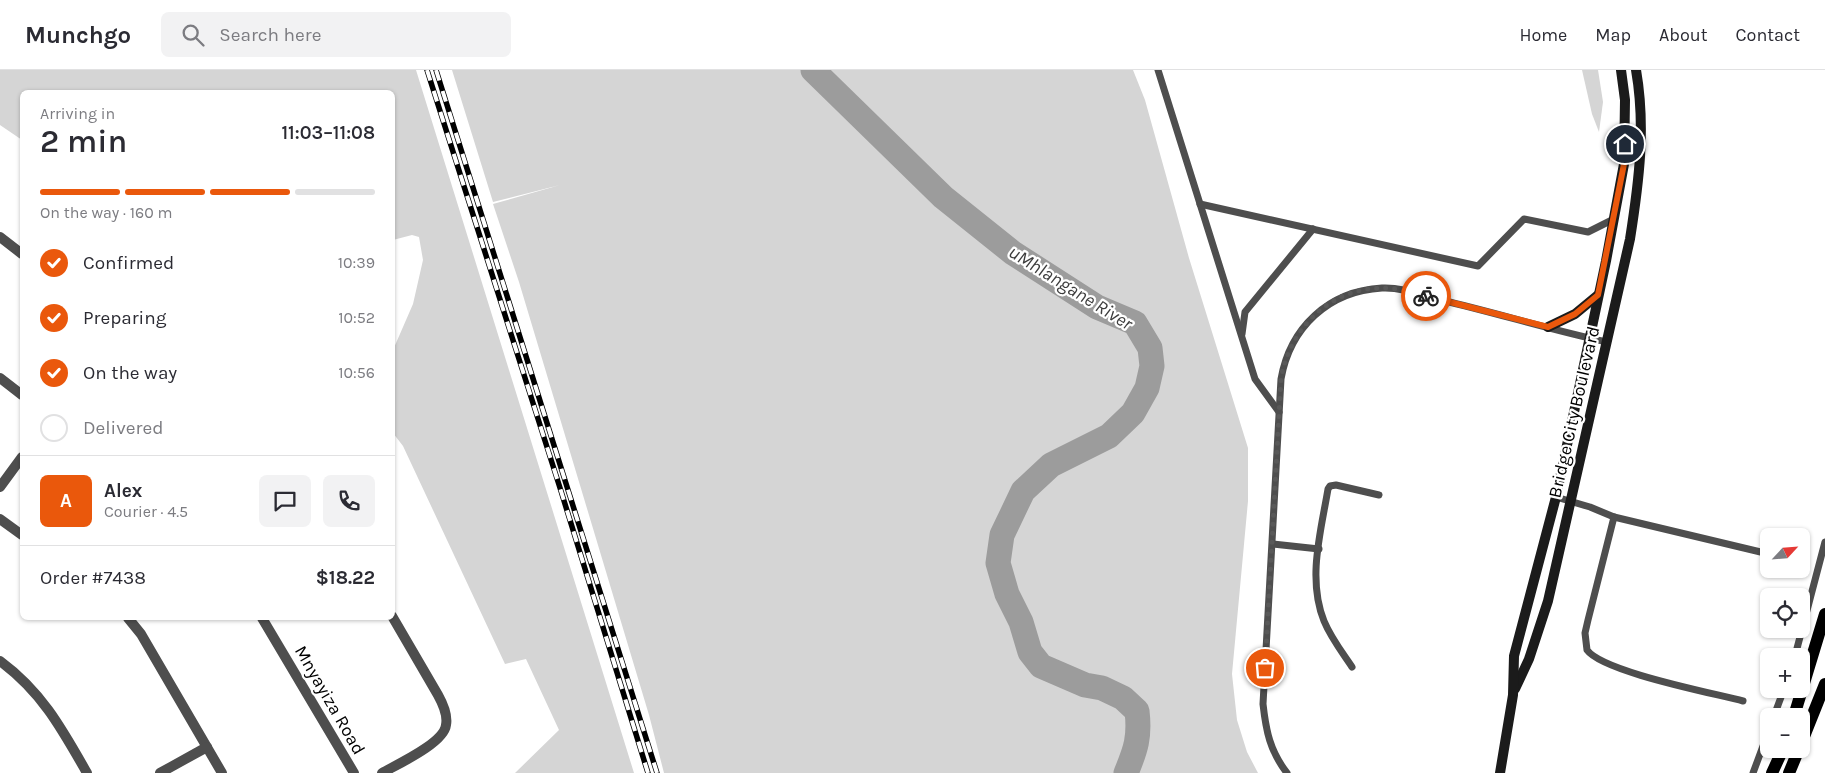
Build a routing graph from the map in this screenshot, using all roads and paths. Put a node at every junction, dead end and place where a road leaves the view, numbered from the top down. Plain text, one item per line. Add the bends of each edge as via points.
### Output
1 (1158, 70) edge
2 (1621, 70) edge
3 (1636, 70) edge
4 (1200, 204) junction
5 (1614, 219) junction
6 (1313, 229) junction
7 (0, 237) edge
8 (20, 252) edge
9 (1598, 295) junction
10 (1548, 327) junction
11 (1241, 336) junction
12 (1588, 338) junction
13 (1607, 342) junction
14 (0, 378) edge
15 (20, 393) edge
16 (1280, 412) junction
17 (20, 460) edge
18 (0, 487) edge
19 (1379, 495) dead end
20 (1556, 497) junction
21 (1571, 500) junction
22 (1614, 517) junction
23 (0, 519) edge
24 (20, 534) edge
25 (1825, 542) edge
26 (1272, 544) junction
27 (1319, 549) junction
28 (1760, 552) edge
29 (1825, 614) edge
30 (130, 620) edge
31 (263, 620) edge
32 (394, 620) edge
33 (1797, 648) edge
34 (1514, 656) junction
35 (1529, 659) junction
36 (0, 661) edge
37 (1352, 667) dead end
38 (1825, 684) edge
39 (1513, 695) junction
40 (1743, 701) dead end
41 (1796, 708) edge
42 (1810, 722) edge
43 (206, 747) junction
44 (1760, 754) edge
45 (1778, 758) edge
46 (1795, 758) edge
47 (87, 773) edge
48 (160, 773) edge
49 (222, 773) edge
50 (354, 773) edge
51 (382, 773) edge
52 (1287, 773) edge
53 (1500, 773) edge
54 (1753, 773) edge
55 (1772, 773) edge
56 (1789, 773) edge

1 - 4 lane
2 - 5 street, Bridge City Boulevard via 1625,100 1624,164
3 - 13 street, Bridge City Boulevard via 1642,127 1639,181
4 - 6 lane
4 - 11 lane
5 - 6 lane via 1588,232 1524,219 1478,266
5 - 9 street, Bridge City Boulevard
6 - 11 lane via 1245,312
7 - 8 street
9 - 10 street via 1575,314
9 - 12 street, Bridge City Boulevard
10 - 12 lane
10 - 16 lane via 1401,290 1358,291 1328,305 1301,329 1284,363
11 - 16 lane via 1255,379
12 - 13 lane
12 - 20 street, Bridge City Boulevard
13 - 21 street, Bridge City Boulevard
14 - 15 street
16 - 26 lane
17 - 18 street
19 - 27 lane via 1330,486
20 - 21 lane
20 - 34 street, Bridge City Boulevard
21 - 22 lane
21 - 35 street, Bridge City Boulevard via 1548,601
22 - 28 lane
22 - 40 lane via 1585,633 1587,650 1597,659 1633,672
23 - 24 street
25 - 33 lane
26 - 27 lane
26 - 52 lane via 1263,704 1268,740
27 - 37 lane via 1316,570 1323,619
29 - 41 main road
30 - 43 street via 141,634
31 - 50 street, Mnyayiza Road
32 - 51 street via 438,695 444,708 446,726 442,735 431,744
34 - 35 street
34 - 39 street, Bridge City Boulevard
35 - 39 street, Bridge City Boulevard
36 - 47 street via 37,694 54,716
38 - 42 main road
39 - 53 street, Bridge City Boulevard
43 - 48 street
43 - 49 street
44 - 54 lane
45 - 55 main road
46 - 56 main road

